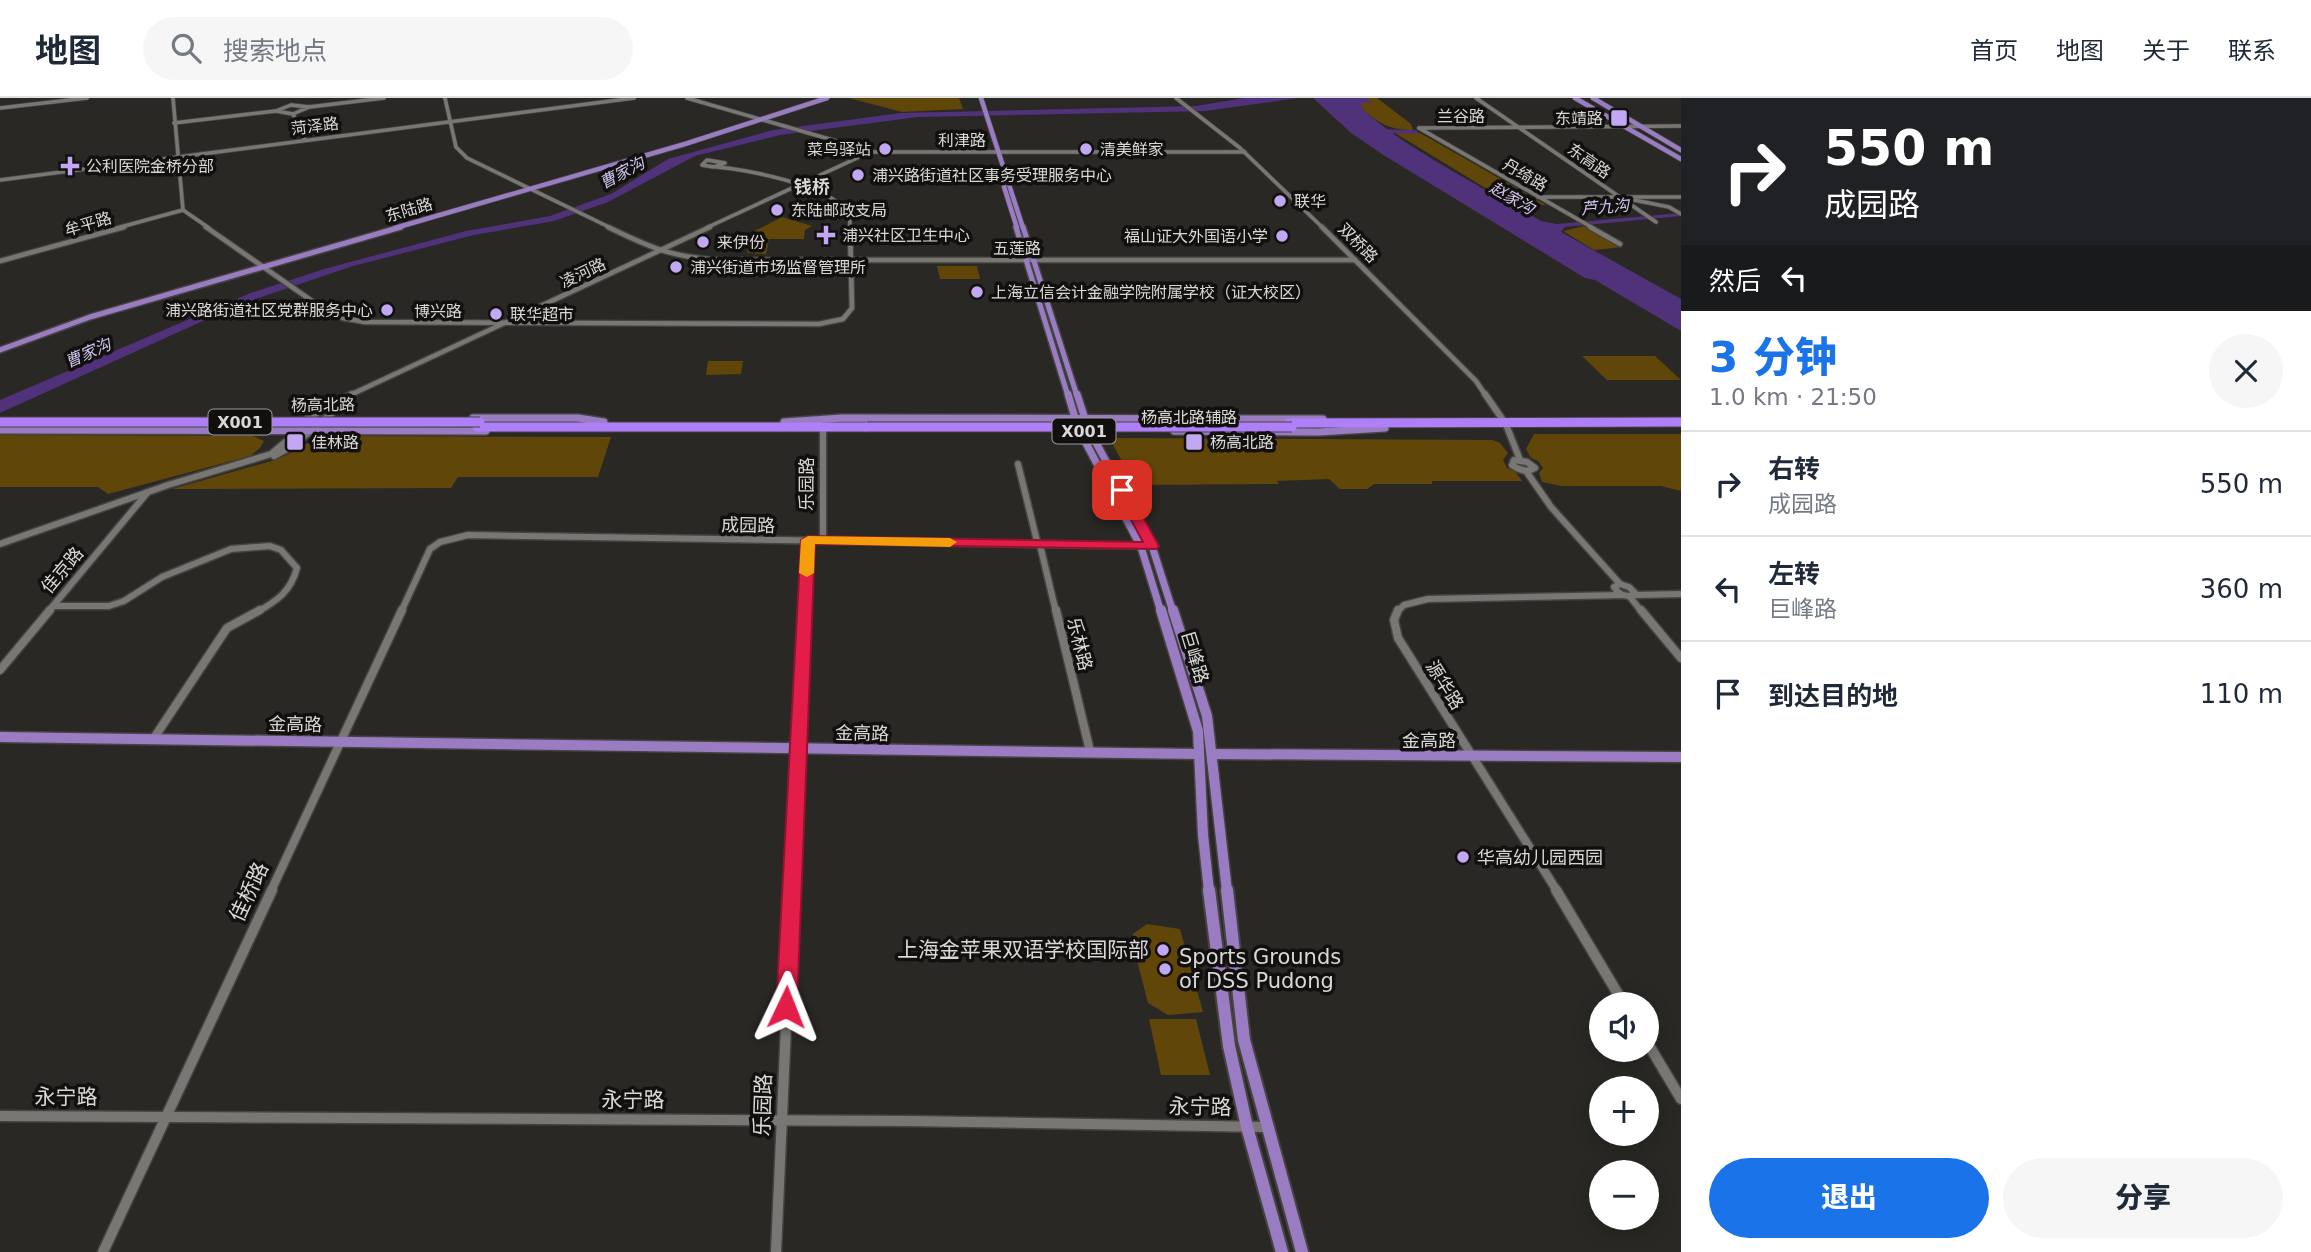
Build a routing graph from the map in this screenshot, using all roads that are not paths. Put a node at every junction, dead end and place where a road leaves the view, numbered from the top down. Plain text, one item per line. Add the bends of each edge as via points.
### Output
1 (87, 98) edge
2 (173, 98) edge
3 (289, 98) edge
4 (384, 98) edge
5 (446, 98) edge
6 (634, 98) edge
7 (687, 98) edge
8 (824, 98) edge
9 (979, 98) edge
10 (1176, 98) edge
11 (1476, 98) edge
12 (1575, 98) edge
13 (1593, 98) edge
14 (291, 105) junction
15 (309, 107) junction
16 (0, 108) edge
17 (276, 111) junction
18 (293, 114) junction
19 (758, 120) junction
20 (450, 121) junction
21 (174, 123) junction
22 (1518, 127) junction
23 (1625, 127) junction
24 (1643, 127) junction
25 (1681, 127) edge
26 (1419, 128) joint
27 (305, 140) junction
28 (1681, 150) edge
29 (872, 152) junction
30 (997, 152) junction
31 (1245, 152) junction
32 (177, 157) junction
33 (1681, 159) edge
34 (724, 164) junction
35 (717, 167) junction
36 (729, 168) junction
37 (0, 180) edge
38 (799, 186) junction
39 (529, 189) junction
40 (1538, 197) junction
41 (1619, 197) junction
42 (1681, 197) edge
43 (183, 209) junction
44 (1679, 212) edge
45 (1656, 222) dead end
46 (1620, 244) dead end
47 (661, 251) junction
48 (851, 259) junction
49 (1030, 259) junction
50 (1354, 259) junction
51 (0, 261) edge
52 (264, 267) junction
53 (531, 313) junction
54 (467, 323) junction
55 (505, 323) junction
56 (545, 324) junction
57 (478, 335) junction
58 (0, 349) edge
59 (1080, 418) junction
60 (307, 419) junction
61 (320, 419) junction
62 (0, 425) edge
63 (603, 425) junction
64 (784, 425) junction
65 (1383, 425) junction
66 (1506, 425) junction
67 (1681, 425) edge
68 (311, 430) junction
69 (823, 430) junction
70 (297, 431) junction
71 (1080, 431) junction
72 (1090, 431) junction
73 (250, 461) junction
74 (1018, 464) dead end
75 (146, 492) junction
76 (823, 539) junction
77 (808, 540) junction
78 (0, 544) edge
79 (1039, 545) junction
80 (1152, 546) junction
81 (1141, 547) junction
82 (430, 549) joint
83 (1620, 584) junction
84 (1681, 594) edge
85 (1629, 596) junction
86 (53, 606) junction
87 (1681, 657) edge
88 (0, 663) edge
89 (0, 670) edge
90 (0, 737) edge
91 (154, 738) junction
92 (341, 740) junction
93 (797, 747) junction
94 (1090, 751) junction
95 (1198, 754) junction
96 (1212, 754) junction
97 (1470, 756) junction
98 (1681, 757) edge
99 (1618, 992) edge
100 (1659, 1062) edge
101 (1681, 1099) edge
102 (0, 1116) edge
103 (165, 1117) junction
104 (781, 1120) junction
105 (1247, 1127) junction
106 (1266, 1128) junction
107 (103, 1252) edge
108 (776, 1252) edge
109 (1282, 1252) edge
110 (1302, 1252) edge

1 - 16 street
2 - 21 street
3 - 14 street
4 - 15 street
5 - 20 street, 五莲路
6 - 20 street, 菏泽路
7 - 19 street, 利津路
8 - 19 main road, 东陆路
9 - 30 main road, 巨峰路
10 - 31 street, 双桥路
11 - 22 street, 东高路
12 - 23 main road
13 - 24 main road
14 - 15 street
14 - 17 street
15 - 18 street
17 - 18 street
17 - 21 street
18 - 27 street
19 - 29 street, 利津路
19 - 39 main road, 东陆路
20 - 27 street, 菏泽路
20 - 39 street, 五莲路 via 456,147 464,156
21 - 32 street
22 - 23 street, 兰谷路
22 - 26 street, 兰谷路
22 - 41 street, 东高路
23 - 24 street, 兰谷路
23 - 33 main road
24 - 25 street, 兰谷路
24 - 28 main road
26 - 40 street, 丹绮路
27 - 32 street, 菏泽路
29 - 30 street, 利津路
29 - 38 street, 凌河路
30 - 31 street, 利津路
30 - 49 main road, 巨峰路
31 - 50 street, 双桥路
32 - 37 street, 菏泽路
32 - 43 street
34 - 35 street
34 - 35 street via 715,160 702,163
34 - 36 street
35 - 36 street
36 - 38 street
38 - 47 street, 凌河路
38 - 48 street via 831,196 846,208
39 - 47 street, 五莲路
39 - 52 main road, 东陆路
40 - 41 street
40 - 46 street, 丹绮路
41 - 42 street
41 - 44 street, 东高路
41 - 45 street, 东高路
43 - 51 street, 牟平路
43 - 52 street, 博兴路
47 - 48 street, 五莲路 via 711,260
47 - 53 street, 凌河路
47 - 55 street, 凌河路
48 - 49 street, 五莲路
48 - 56 street, 博兴路 via 852,308 840,320 819,324
49 - 50 street, 五莲路
49 - 59 main road, 巨峰路
50 - 66 street, 双桥路 via 1476,381
52 - 54 street, 博兴路 via 328,312 353,321
52 - 58 main road, 东陆路 via 90,317
53 - 55 street, 凌河路
53 - 56 street via 532,319
54 - 55 street, 博兴路
54 - 57 street via 478,328
55 - 56 street, 博兴路
55 - 57 street, 凌河路
55 - 61 street, 凌河路 via 358,394
57 - 60 street, 凌河路
59 - 64 main road, 杨高北路辅路 / X001 via 842,418
59 - 65 main road, 杨高北路辅路 / X001 via 1308,418
59 - 71 main road, 巨峰路
59 - 72 main road, 巨峰路
60 - 61 main road, 杨高北路 / X001
60 - 62 main road, 杨高北路 / X001
60 - 70 street
61 - 63 main road, 杨高北路 / X001 via 578,418
61 - 68 street
62 - 63 highway, 杨高北路 / X001, bridge
62 - 70 main road, 杨高北路 / X001
63 - 64 highway, 杨高北路 / X001
63 - 68 main road, 杨高北路 / X001 via 572,431
64 - 65 highway, 杨高北路 / X001, bridge
64 - 69 main road, 杨高北路辅路 / X001
65 - 66 highway, 杨高北路 / X001
65 - 72 main road, 杨高北路辅路 / X001 via 1319,432
66 - 67 highway, 杨高北路 / X001
66 - 83 street, 双桥路 via 1520,460 1512,465 1526,471 1551,507
68 - 70 main road, 杨高北路 / X001
68 - 73 street via 282,452
69 - 71 main road, 杨高北路辅路 / X001
69 - 76 street, 乐园路
70 - 73 street via 278,449
71 - 72 main road, 杨高北路辅路 / X001
71 - 81 main road, 巨峰路
72 - 80 main road, 巨峰路
73 - 75 street
74 - 79 street, 乐林路
75 - 78 street
75 - 86 street, 佳京路
75 - 88 street, 佳京路
76 - 77 street, 成园路
76 - 79 street, 成园路
77 - 82 street, 成园路 via 487,536 450,538
77 - 93 street, 乐园路
79 - 81 street, 成园路
79 - 94 street, 乐林路
80 - 81 street, 成园路
80 - 96 main road, 巨峰路 via 1207,716
81 - 95 main road, 巨峰路 via 1195,719
82 - 92 street, 佳桥路
83 - 85 street via 1632,588
83 - 85 street via 1614,589
84 - 85 street, 源华路
85 - 87 street
85 - 97 street, 源华路 via 1428,600 1395,611 1398,638
86 - 89 street, 佳京路
86 - 91 street via 110,606 162,577 232,549 270,546 281,550 298,568 293,584 277,601 227,628
90 - 91 main road, 金高路
91 - 92 main road, 金高路
92 - 93 main road, 金高路
92 - 103 street, 佳桥路
93 - 94 main road, 金高路
93 - 104 street, 乐园路
94 - 95 main road, 金高路
95 - 96 street, 金高路
95 - 105 main road, 巨峰路 via 1216,953
96 - 97 main road, 金高路
96 - 106 main road, 巨峰路 via 1244,1040
97 - 98 main road, 金高路
97 - 99 street, 源华路
100 - 101 street
102 - 103 street, 永宁路
103 - 104 street, 永宁路
103 - 107 street, 佳桥路
104 - 105 street, 永宁路
104 - 108 street, 乐园路
105 - 106 street, 永宁路
105 - 109 main road, 巨峰路
106 - 110 main road, 巨峰路

